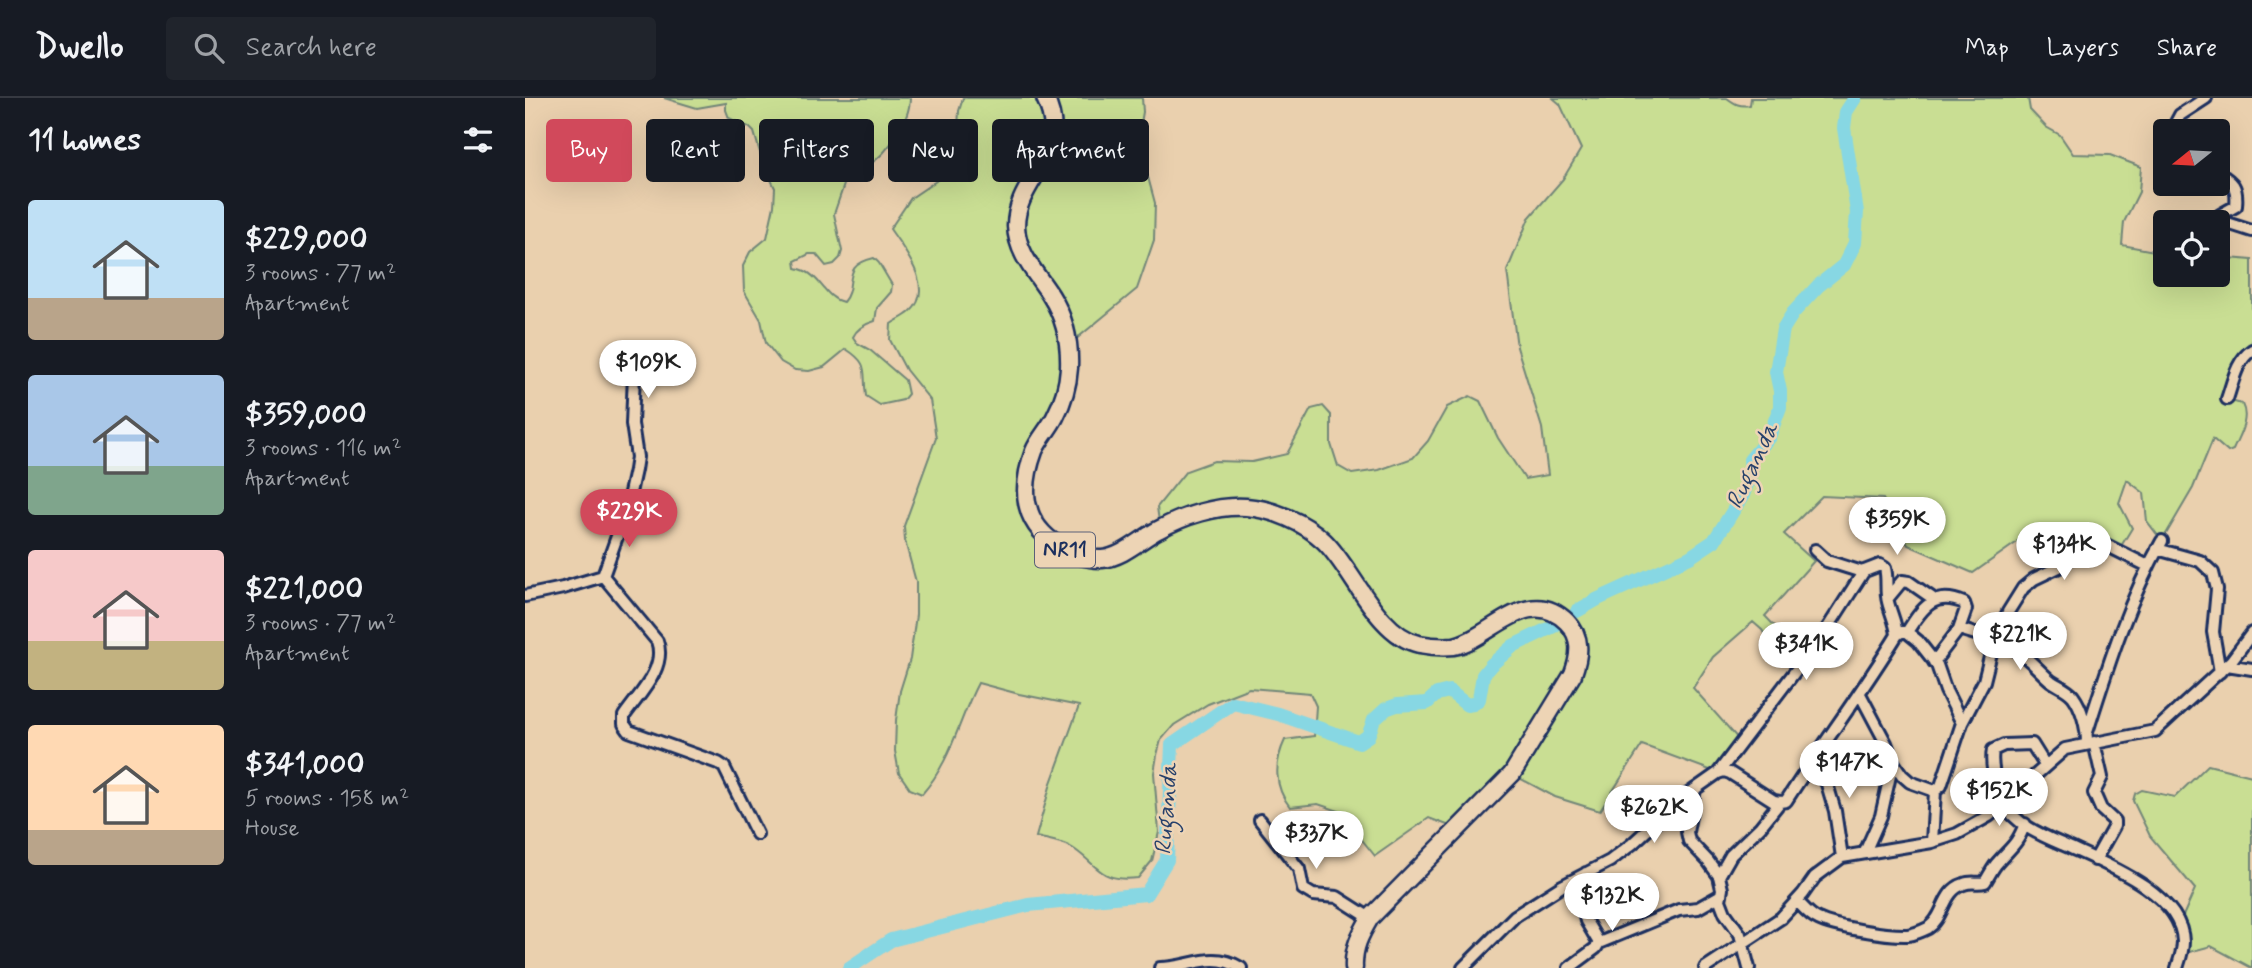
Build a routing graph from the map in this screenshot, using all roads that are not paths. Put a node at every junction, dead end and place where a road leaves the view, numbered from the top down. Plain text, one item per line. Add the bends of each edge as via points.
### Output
1 (1045, 98) edge
2 (2206, 98) edge
3 (2178, 119) edge
4 (2230, 181) edge
5 (2252, 231) edge
6 (2252, 350) edge
7 (634, 374) dead end
8 (2227, 400) dead end
9 (1815, 550) dead end
10 (2148, 566) junction
11 (1864, 571) junction
12 (603, 576) junction
13 (525, 596) edge
14 (1887, 599) junction
15 (1935, 600) junction
16 (1959, 629) junction
17 (2252, 633) edge
18 (1902, 634) junction
19 (1993, 645) junction
20 (1934, 662) junction
21 (2223, 669) junction
22 (2252, 669) edge
23 (1860, 694) junction
24 (1962, 723) junction
25 (2089, 739) junction
26 (1813, 759) junction
27 (1893, 762) junction
28 (2045, 765) junction
29 (1718, 774) junction
30 (1695, 789) junction
31 (1935, 791) junction
32 (1780, 802) junction
33 (2003, 803) junction
34 (1260, 820) dead end
35 (2025, 824) junction
36 (757, 834) dead end
37 (1932, 842) junction
38 (1865, 852) junction
39 (1842, 857) junction
40 (2095, 860) junction
41 (1586, 873) junction
42 (1720, 876) junction
43 (1721, 895) junction
44 (1797, 901) junction
45 (1370, 918) junction
46 (1599, 943) junction
47 (1743, 944) junction
48 (1581, 964) edge
49 (1160, 968) edge
50 (1241, 968) edge
51 (1354, 968) edge
52 (1463, 968) edge
53 (1569, 968) edge
54 (1705, 968) edge
55 (1749, 968) edge
56 (2177, 968) edge

1 - 45 highway, NR11 via 1051,110 1051,146 1022,199 1016,226 1021,251 1056,305 1069,345 1064,396 1035,450 1024,494 1044,536 1066,550 1102,559 1190,516 1221,509 1261,509 1283,516 1324,541 1384,621 1416,643 1452,646 1535,609 1559,614 1579,640 1573,674 1512,774
2 - 3 street
4 - 5 street via 2237,192 2236,206 2219,218
6 - 8 street via 2238,366
7 - 12 street via 632,424 637,457 626,511
9 - 11 street via 1827,561
10 - 19 street via 2102,544 2087,543 2059,567 2023,587
10 - 21 street via 2160,545 2200,562 2213,573 2217,589 2213,632
10 - 25 street via 2113,646
11 - 14 street via 1881,565 1885,568
11 - 29 street via 1825,632
12 - 13 street
12 - 36 street via 660,649 656,670 624,716 626,728 724,767
14 - 15 street via 1902,582 1909,582
14 - 18 street
15 - 16 street via 1951,597 1963,603 1966,609
15 - 18 street
16 - 19 street
16 - 20 street
17 - 21 street
18 - 20 street via 1918,641
18 - 23 street
19 - 24 street via 1984,681
19 - 25 street via 2005,645 2031,660 2066,689 2079,707
20 - 24 street
21 - 22 street
21 - 25 street via 2155,731
23 - 26 street
23 - 27 street
24 - 31 street via 1941,786
25 - 28 street via 2065,748
25 - 40 street via 2102,777 2094,793 2101,809 2114,821
26 - 32 street via 1786,800
26 - 39 street via 1828,784
27 - 31 street via 1910,782
27 - 38 street via 1881,816
28 - 33 street
28 - 33 street via 2032,744 1993,750
29 - 30 street
29 - 32 street via 1730,772
30 - 41 street via 1610,861
30 - 42 street via 1689,841
31 - 37 street
32 - 42 street via 1731,855
33 - 35 street
33 - 37 street via 1977,824
34 - 45 street via 1299,869 1303,889 1313,895 1337,897
35 - 40 street
35 - 44 street via 2019,839 1985,882 1956,888 1946,898 1938,920 1911,935 1839,926 1810,914
37 - 38 street
38 - 39 street
39 - 44 street via 1815,877
40 - 56 street via 2145,885 2169,909 2183,940
41 - 46 street via 1582,906
41 - 52 street via 1515,916
42 - 43 street
43 - 46 street via 1698,908 1679,910
43 - 47 street via 1725,913
44 - 47 street
45 - 51 highway, NR11 via 1357,941
46 - 48 street
47 - 54 street
47 - 55 street
48 - 53 street
49 - 50 street via 1205,959

